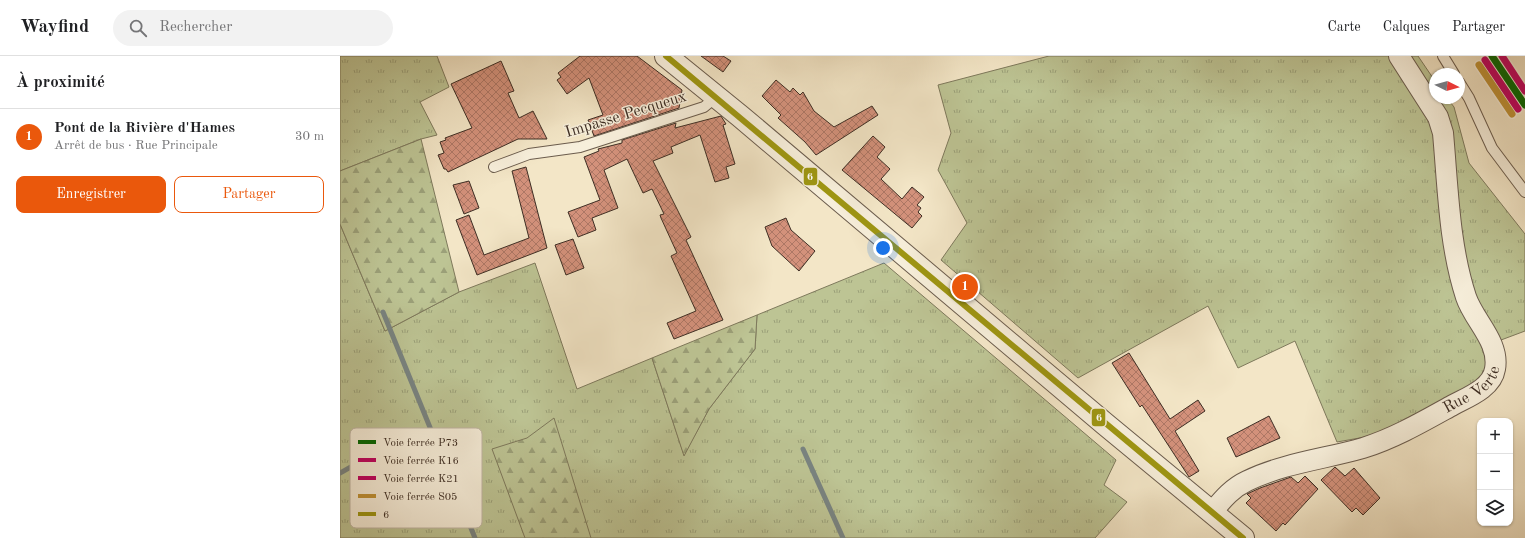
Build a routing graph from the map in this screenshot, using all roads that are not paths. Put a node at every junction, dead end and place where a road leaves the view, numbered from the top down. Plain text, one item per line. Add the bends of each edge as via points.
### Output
1 (666, 56) edge
2 (1399, 56) edge
3 (1443, 56) edge
4 (1450, 68) edge
5 (1465, 92) edge
6 (716, 97) junction
7 (494, 167) dead end
8 (1525, 192) edge
9 (1212, 512) junction
10 (1242, 538) edge

1 - 6 street
2 - 9 street, Rue Verte via 1438,117 1457,265 1467,300 1493,348 1495,369 1492,378 1474,394 1392,437 1249,480 1228,493
3 - 4 lane
5 - 8 lane via 1492,148
6 - 7 lane, Impasse Pecqueux via 704,107 580,147 529,154
6 - 9 street
9 - 10 street

